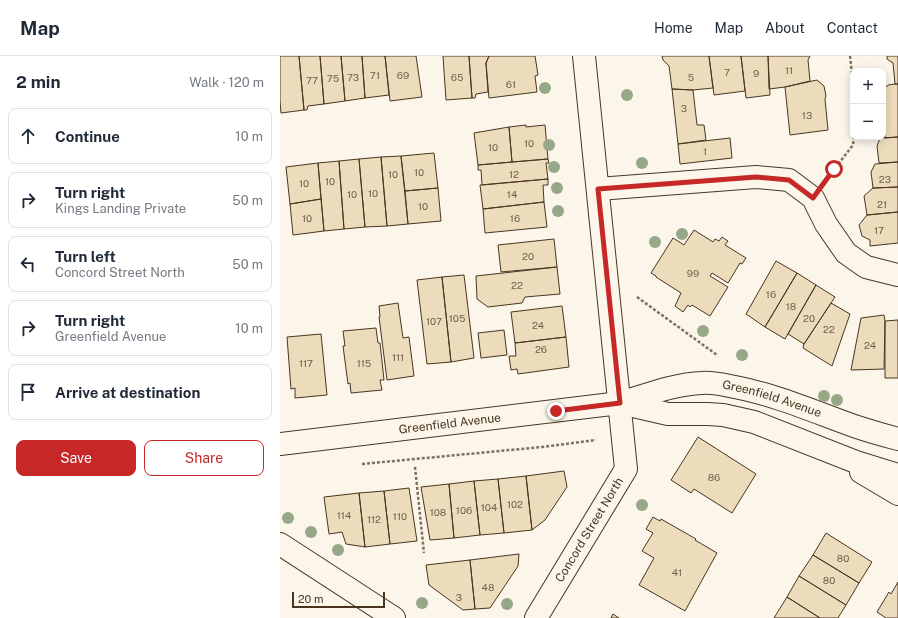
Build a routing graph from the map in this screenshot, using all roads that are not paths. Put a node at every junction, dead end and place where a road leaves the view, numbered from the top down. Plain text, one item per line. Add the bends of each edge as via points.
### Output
1 (584, 56) edge
2 (598, 189) junction
3 (898, 275) edge
4 (620, 403) junction
5 (898, 439) edge
6 (280, 444) edge
7 (824, 450) junction
8 (898, 475) edge
9 (898, 494) edge
10 (280, 544) edge
11 (394, 618) edge
12 (536, 618) edge

1 - 2 street, Concord Street North
2 - 3 street via 756,177 789,180 813,198 826,224 846,253 866,267
2 - 4 street, Concord Street North
4 - 5 street, Greenfield Avenue via 684,384 704,382 766,394
4 - 6 street, Greenfield Avenue
4 - 7 street, Greenfield Avenue via 668,414 708,414 740,418
4 - 12 street, Concord Street North via 626,469
7 - 8 street, Greenfield Avenue
7 - 9 street
10 - 11 street

